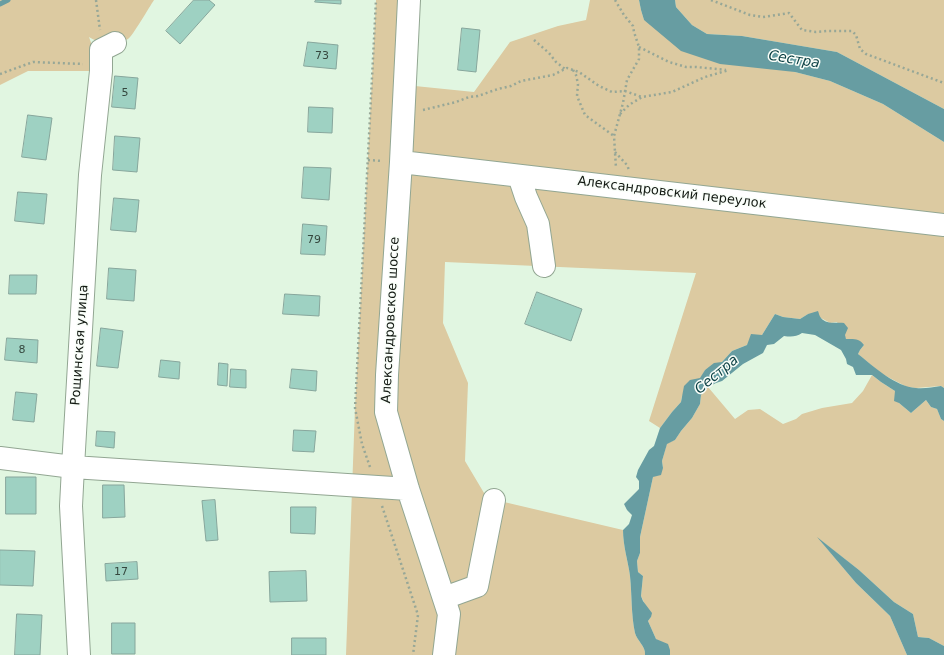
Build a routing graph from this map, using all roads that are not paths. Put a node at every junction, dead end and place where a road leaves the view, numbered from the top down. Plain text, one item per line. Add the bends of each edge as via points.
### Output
1 (409, 0) edge
2 (106, 53) road end
3 (401, 162) junction
4 (519, 176) junction
5 (944, 225) edge
6 (544, 266) dead end
7 (0, 458) edge
8 (73, 467) junction
9 (408, 489) junction
10 (494, 500) dead end
11 (444, 598) junction
12 (79, 655) edge
13 (444, 655) edge

1 - 3 street, Александровское шоссе
2 - 8 street, Рощинская улица via 90,175
3 - 4 street, Александровский переулок
3 - 9 street, Александровское шоссе via 386,412
4 - 5 street, Александровский переулок
4 - 6 street via 538,224
7 - 8 street
8 - 9 street
8 - 12 street, Рощинская улица via 71,506
9 - 11 street, Александровское шоссе
10 - 11 street via 477,586
11 - 13 street, Александровское шоссе via 449,614

